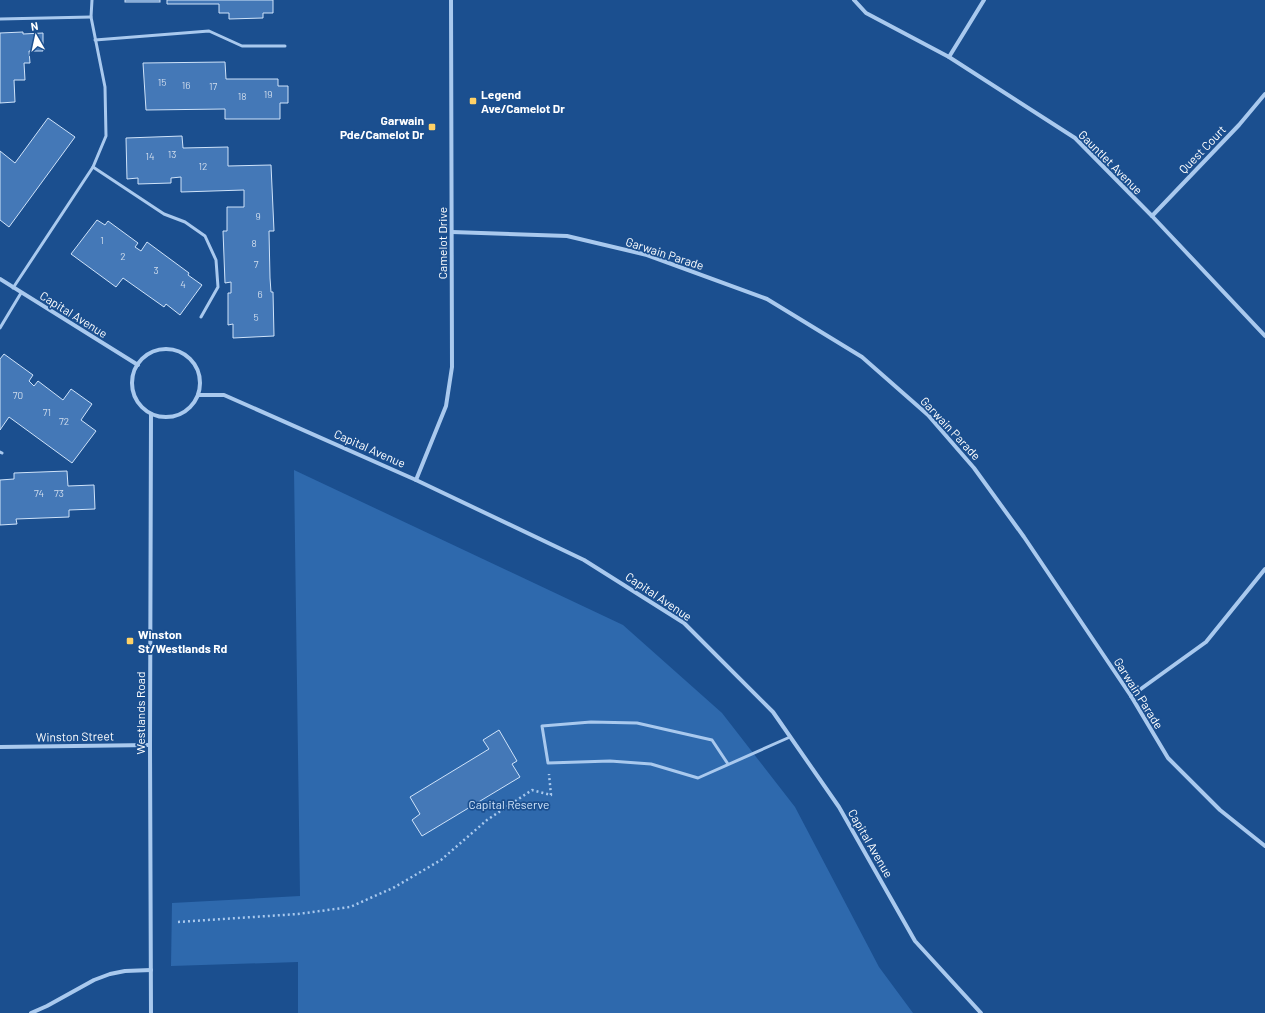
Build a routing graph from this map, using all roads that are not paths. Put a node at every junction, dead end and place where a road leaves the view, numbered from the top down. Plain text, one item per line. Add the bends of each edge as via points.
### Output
1 (92, 0) edge
2 (451, 0) edge
3 (854, 0) edge
4 (984, 0) edge
5 (91, 17) junction
6 (0, 19) edge
7 (95, 40) junction
8 (285, 46) dead end
9 (949, 57) junction
10 (1265, 94) edge
11 (93, 167) junction
12 (1152, 216) junction
13 (452, 232) junction
14 (0, 279) edge
15 (13, 288) junction
16 (21, 293) junction
17 (201, 317) dead end
18 (0, 328) edge
19 (1265, 336) edge
20 (138, 365) junction
21 (198, 395) junction
22 (151, 414) junction
23 (416, 480) junction
24 (1265, 569) edge
25 (1131, 696) junction
26 (790, 737) junction
27 (150, 744) junction
28 (0, 747) edge
29 (728, 764) junction
30 (1265, 846) edge
31 (151, 970) junction
32 (31, 1013) edge
33 (151, 1013) edge
34 (981, 1013) edge

1 - 5 lane
2 - 13 street, Camelot Drive
3 - 9 street, Gauntlet Avenue via 866,13
4 - 9 street
5 - 6 lane
5 - 7 lane
7 - 8 lane via 209,31 242,46
7 - 11 lane via 105,87 106,136
9 - 12 street, Gauntlet Avenue via 1074,138
10 - 12 street, Quest Court
11 - 15 lane
11 - 17 lane via 164,214 185,222 205,236 216,260 218,287
12 - 19 street, Gauntlet Avenue
13 - 23 street, Camelot Drive via 452,367 446,406
13 - 25 street, Garwain Parade via 567,236 647,255 767,299 862,357 928,415 974,468 1024,537
14 - 15 street, Capital Avenue
15 - 16 street, Capital Avenue
16 - 18 lane
16 - 20 street, Capital Avenue
20 - 21 street via 146,356 157,351 180,352 196,368 200,379
20 - 22 street via 133,374 132,386 135,397
21 - 22 street via 183,413 172,417
21 - 23 street, Capital Avenue via 224,395
22 - 27 street, Westlands Road
23 - 26 street, Capital Avenue via 584,560 684,623 773,712
24 - 25 street via 1206,642
25 - 30 street, Garwain Parade via 1168,758 1220,810
26 - 29 lane
26 - 34 street, Capital Avenue via 839,807 915,941
27 - 28 street, Winston Street
27 - 31 street, Westlands Road
29 - 29 lane via 698,778 651,764 610,761 548,763 542,726 591,722 637,723 712,740
31 - 32 street via 110,974
31 - 33 street, Westlands Road

